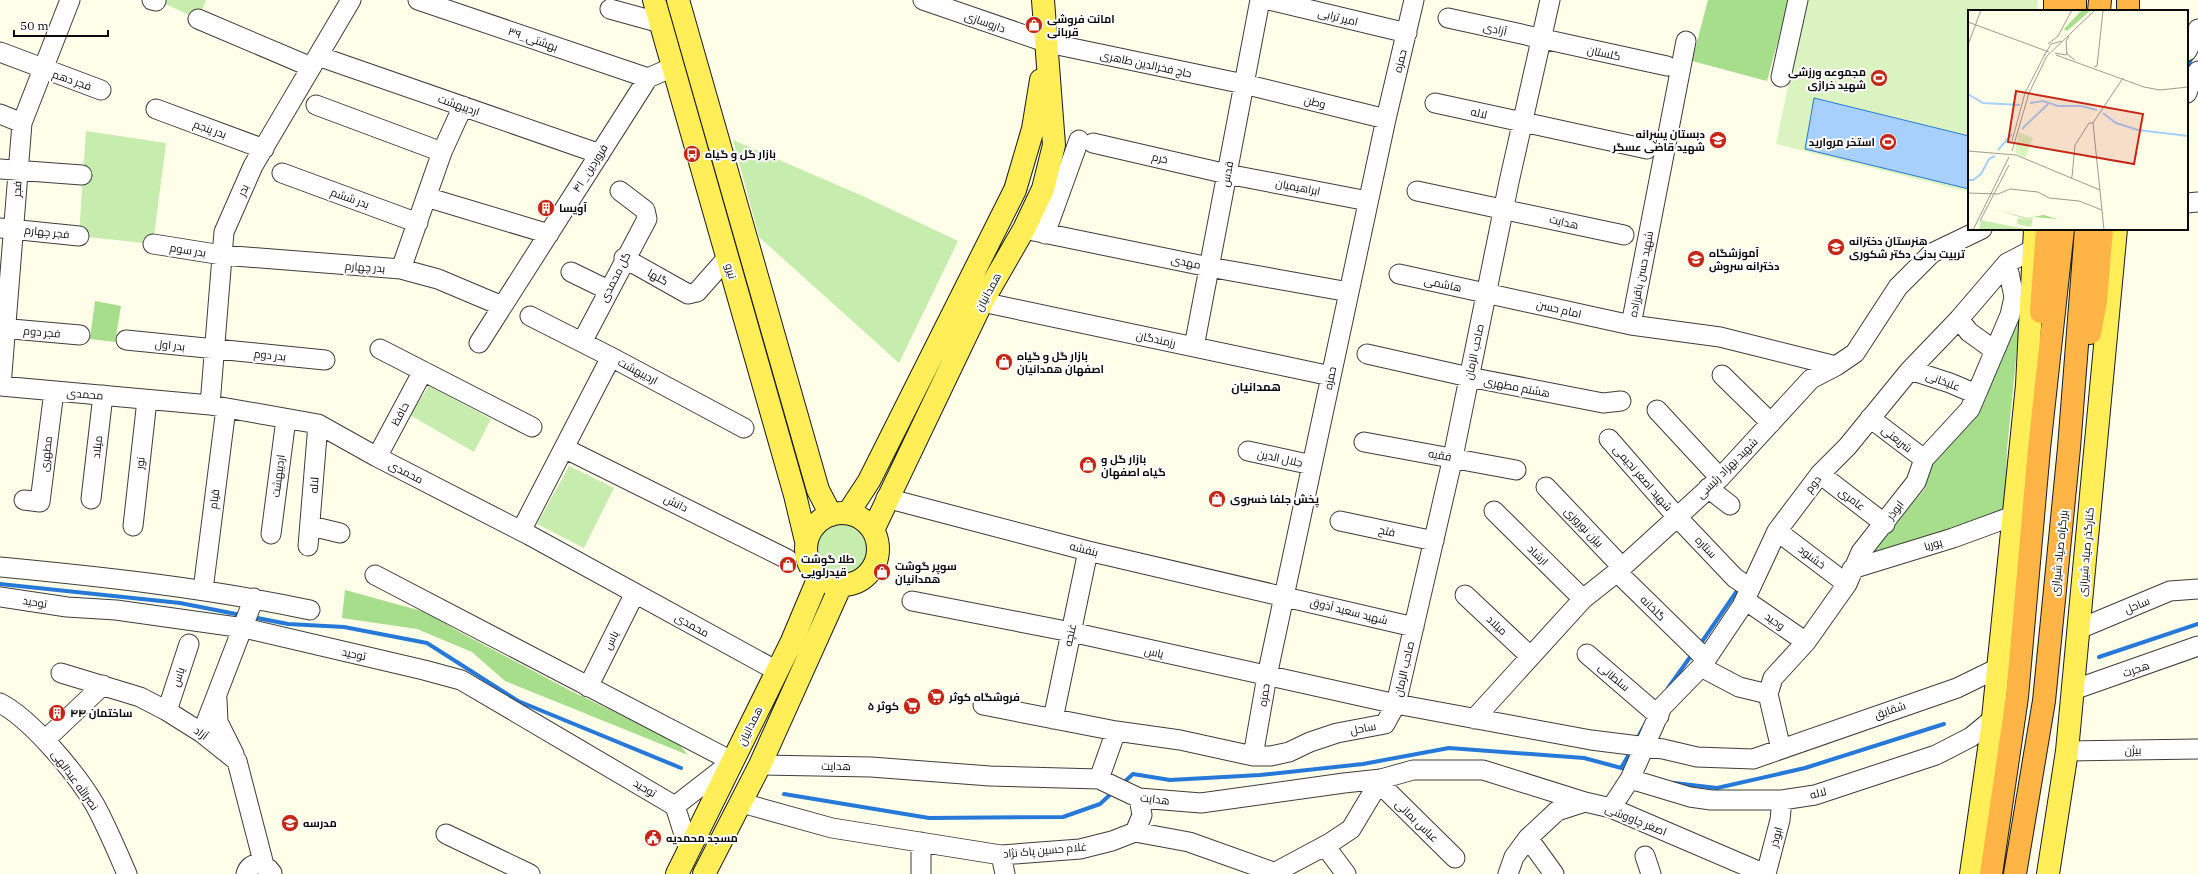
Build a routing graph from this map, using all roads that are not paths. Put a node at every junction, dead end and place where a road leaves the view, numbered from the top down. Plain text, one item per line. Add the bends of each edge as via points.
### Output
1 (70, 0) edge
2 (351, 0) edge
3 (418, 0) edge
4 (654, 0) edge
5 (678, 0) edge
6 (923, 0) edge
7 (1043, 0) edge
8 (1260, 0) edge
9 (1269, 0) edge
10 (1414, 0) edge
11 (1550, 0) edge
12 (1798, 0) edge
13 (2075, 0) edge
14 (2100, 0) edge
15 (610, 9) dead end
16 (2074, 10) edge
17 (2099, 10) edge
18 (1448, 18) dead end
19 (198, 19) dead end
20 (661, 23) junction
21 (2198, 29) edge
22 (1407, 33) junction
23 (1541, 40) junction
24 (1686, 41) dead end
25 (1048, 43) junction
26 (2188, 49) edge
27 (0, 52) edge
28 (314, 62) junction
29 (1667, 66) dead end
30 (673, 67) junction
31 (43, 69) junction
32 (2198, 71) edge
33 (1781, 77) dead end
34 (648, 78) junction
35 (1244, 84) junction
36 (101, 90) dead end
37 (2188, 90) edge
38 (1436, 103) dead end
39 (316, 105) dead end
40 (463, 106) junction
41 (156, 109) dead end
42 (0, 114) edge
43 (1386, 119) junction
44 (22, 123) junction
45 (1522, 123) junction
46 (264, 149) junction
47 (1647, 149) dead end
48 (442, 152) junction
49 (600, 154) junction
50 (9, 170) edge
51 (282, 173) dead end
52 (1227, 174) junction
53 (82, 175) dead end
54 (1417, 191) dead end
55 (620, 192) dead end
56 (426, 197) junction
57 (1368, 201) junction
58 (2198, 202) edge
59 (2188, 203) edge
60 (1504, 208) junction
61 (418, 223) junction
62 (7, 228) edge
63 (1024, 229) junction
64 (1980, 230) edge
65 (2047, 230) edge
66 (2063, 230) edge
67 (2086, 230) edge
68 (2102, 230) edge
69 (2116, 230) edge
70 (549, 234) junction
71 (1045, 234) junction
72 (1624, 235) dead end
73 (79, 236) dead end
74 (2034, 239) edge
75 (153, 244) dead end
76 (222, 255) junction
77 (624, 258) junction
78 (727, 258) junction
79 (2007, 263) junction
80 (1209, 267) junction
81 (401, 269) junction
82 (571, 272) dead end
83 (1399, 274) dead end
84 (608, 290) junction
85 (1348, 292) junction
86 (1486, 293) junction
87 (982, 302) junction
88 (502, 306) junction
89 (530, 316) dead end
90 (1959, 319) junction
91 (1631, 325) junction
92 (2, 329) edge
93 (80, 335) dead end
94 (126, 340) dead end
95 (582, 342) junction
96 (479, 343) dead end
97 (1194, 347) junction
98 (215, 349) junction
99 (380, 349) dead end
100 (1994, 350) junction
101 (1367, 354) dead end
102 (611, 357) junction
103 (325, 360) dead end
104 (1836, 366) junction
105 (1910, 370) junction
106 (423, 371) junction
107 (1722, 375) dead end
108 (1331, 376) junction
109 (1469, 377) junction
110 (0, 386) edge
111 (54, 391) junction
112 (1976, 394) junction
113 (102, 395) junction
114 (147, 400) junction
115 (1621, 401) dead end
116 (218, 407) junction
117 (1657, 410) dead end
118 (1870, 418) junction
119 (286, 419) junction
120 (1771, 423) junction
121 (318, 424) junction
122 (532, 427) dead end
123 (744, 428) dead end
124 (1609, 439) dead end
125 (1364, 442) dead end
126 (564, 448) junction
127 (2069, 448) junction
128 (2039, 449) junction
129 (1248, 451) dead end
130 (377, 457) junction
131 (1453, 458) junction
132 (1924, 459) junction
133 (1312, 465) junction
134 (1516, 470) dead end
135 (1820, 474) junction
136 (1714, 483) junction
137 (1546, 488) dead end
138 (818, 490) junction
139 (795, 495) junction
140 (886, 498) junction
141 (24, 500) dead end
142 (91, 500) dead end
143 (1730, 505) dead end
144 (1494, 511) dead end
145 (839, 514) junction
146 (2014, 516) junction
147 (1677, 517) junction
148 (1340, 520) dead end
149 (1885, 524) junction
150 (133, 526) dead end
151 (311, 526) junction
152 (873, 530) junction
153 (521, 531) junction
154 (1777, 531) junction
155 (340, 533) dead end
156 (271, 534) dead end
157 (806, 541) junction
158 (1434, 541) junction
159 (308, 546) dead end
160 (1088, 551) junction
161 (788, 558) dead end
162 (0, 567) edge
163 (1619, 570) junction
164 (375, 575) dead end
165 (1850, 576) junction
166 (819, 577) junction
167 (841, 585) junction
168 (1743, 589) junction
169 (2198, 589) edge
170 (203, 590) junction
171 (634, 593) junction
172 (1465, 595) dead end
173 (1284, 596) junction
174 (0, 597) edge
175 (1583, 599) junction
176 (912, 601) dead end
177 (310, 610) dead end
178 (249, 613) junction
179 (1414, 627) junction
180 (2079, 630) junction
181 (1071, 632) junction
182 (1806, 642) junction
183 (189, 644) dead end
184 (2198, 646) edge
185 (1587, 654) dead end
186 (1530, 656) junction
187 (1704, 663) junction
188 (1998, 668) junction
189 (777, 671) junction
190 (62, 673) dead end
191 (1267, 676) junction
192 (103, 685) junction
193 (588, 687) junction
194 (2073, 690) junction
195 (217, 694) junction
196 (1768, 694) junction
197 (0, 703) edge
198 (1396, 704) junction
199 (983, 705) dead end
200 (167, 711) junction
201 (1659, 716) junction
202 (1053, 719) junction
203 (1474, 719) junction
204 (1993, 719) junction
205 (1116, 731) junction
206 (202, 733) junction
207 (46, 740) junction
208 (1638, 749) junction
209 (1781, 749) junction
210 (2198, 749) edge
211 (2067, 751) junction
212 (1253, 756) junction
213 (727, 758) junction
214 (237, 761) junction
215 (760, 765) junction
216 (1630, 779) junction
217 (1101, 780) junction
218 (1380, 781) junction
219 (1134, 795) junction
220 (1782, 800) junction
221 (1585, 802) junction
222 (742, 803) junction
223 (675, 806) junction
224 (1611, 808) junction
225 (1135, 832) junction
226 (446, 834) dead end
227 (1528, 838) junction
228 (921, 842) junction
229 (1325, 846) junction
230 (689, 850) junction
231 (1001, 855) junction
232 (1645, 856) dead end
233 (1455, 858) dead end
234 (268, 869) edge
235 (244, 873) edge
236 (1273, 873) edge
237 (127, 874) edge
238 (530, 874) edge
239 (677, 874) edge
240 (704, 874) edge
241 (922, 874) edge
242 (1005, 874) edge
243 (1346, 874) edge
244 (1508, 874) edge
245 (1554, 874) edge
246 (1651, 874) edge
247 (1766, 874) edge
248 (1971, 874) edge
249 (1991, 874) edge
250 (2015, 874) edge
251 (2048, 874) edge

1 - 31 street, فجر
2 - 28 street, بدر
3 - 34 street, ۳۹_بهشتی
4 - 20 main road, نیرو
5 - 138 main road
6 - 25 street, داروسازی
7 - 25 main road, همدانیان
8 - 35 street, قدس
9 - 22 street, امیر ترابی
10 - 22 street, حمزه
11 - 23 street, صاحب الزمان
12 - 33 street
13 - 16 highway
14 - 17 highway
15 - 20 street
18 - 23 street, آزادی
19 - 28 street
20 - 30 main road, نیرو
21 - 26 street
22 - 43 street, حمزه
23 - 29 street, گلستان
23 - 45 street, صاحب الزمان
24 - 91 street, شهید حسن باقرزاده
25 - 35 street, حاج فخرالدین طاهری
25 - 63 main road, همدانیان via 1054,145 1043,189
25 - 145 main road, همدانیان via 1033,129 1015,190 869,481
27 - 31 street, فجر دهم
28 - 40 street, اردیبهشت
28 - 46 street, بدر
30 - 34 street
30 - 78 main road, نیرو
31 - 36 street, فجر دهم
31 - 44 street, فجر
32 - 37 street
34 - 49 street, ۴۱ _فروردین
35 - 43 street, وطن
35 - 52 street, قدس
38 - 45 street, لاله
39 - 48 street
40 - 48 street
40 - 49 street, اردیبهشت
41 - 46 street, بدر پنجم
42 - 44 street
43 - 57 street, حمزه
44 - 50 street, فجر
45 - 47 street, لاله
45 - 60 street, صاحب الزمان
46 - 76 street, بدر via 253,166 224,232
48 - 56 street
49 - 70 street, ۴۱ _فروردین
50 - 53 street
50 - 62 street, فجر
51 - 61 street, بدر ششم
52 - 57 street, ابراهیمیان
52 - 71 street, خرم via 1086,141
52 - 80 street, قدس
54 - 60 street
55 - 77 street, گل محمدی via 647,213 647,219
56 - 61 street
56 - 70 street
57 - 85 street, حمزه
58 - 59 street
60 - 72 street, هدایت
60 - 86 street, صاحب الزمان
61 - 81 street
62 - 73 street, فجر چهارم
62 - 92 street, فجر
63 - 71 street, مهدی
63 - 87 main road, همدانیان
64 - 104 street, شهید بهزاد رئیسی via 1932,253 1898,287 1855,353
65 - 128 highway via 2042,281
66 - 128 highway
67 - 127 highway, بزرگراه صیاد شیرازی
68 - 127 highway via 2096,301
69 - 180 main road, کنارگذر صیاد شیرازی
70 - 88 street, ۴۱ _فروردین
71 - 80 street, مهدی
74 - 79 street, دوم
74 - 146 main road via 2027,385
75 - 76 street, بدر سوم
76 - 81 street, بدر چهارم
76 - 98 street, بدر
77 - 78 street, گلها via 688,294 693,294
77 - 84 street, گل محمدی
78 - 139 main road, نیرو
79 - 90 street, دوم
79 - 100 street, ابوذر via 2014,297 2010,315
80 - 85 street, مهدی
80 - 97 street, قدس
81 - 88 street, بدر چهارم via 438,279
82 - 84 street
83 - 86 street, هاشمی
84 - 95 street, گل محمدی
85 - 108 street, حمزه
86 - 91 street, امام حسن
86 - 109 street, صاحب الزمان
87 - 97 street, رزمندگان
87 - 140 main road, همدانیان
88 - 96 street, ۴۱ _فروردین
89 - 95 street, اردیبهشت
90 - 100 street via 1969,332
90 - 105 street, دوم
91 - 104 street, شهید حسن باقرزاده via 1720,337
92 - 93 street, فجر دوم
92 - 110 street, فجر
94 - 98 street, بدر اول
95 - 102 street, اردیبهشت
97 - 108 street, رزمندگان
98 - 103 street, بدر دوم
98 - 116 street, بدر
99 - 106 street
100 - 112 street, ابوذر
101 - 109 street, هشتم مطهری
102 - 123 street, اردیبهشت
102 - 126 street
104 - 120 street, شهید بهزاد رئیسی via 1812,379
105 - 112 street, علیخانی
105 - 118 street, دوم
106 - 122 street
106 - 130 street, حافظ
107 - 120 street
108 - 133 street, حمزه
109 - 115 street, هشتم مطهری via 1603,403
109 - 131 street, صاحب الزمان
110 - 111 street, محمدی
111 - 113 street, محمدی
111 - 141 street, مطهری via 40,502
112 - 132 street, ابوذر via 1970,409
113 - 114 street, محمدی
113 - 142 street, میلاد
114 - 116 street, محمدی
114 - 150 street, نور
116 - 119 street, محمدی
116 - 170 street, قیام
117 - 136 street
118 - 132 street, شریعتی
118 - 135 street, دوم
119 - 121 street, محمدی
119 - 156 street, اردیبهشت
120 - 136 street, شهید بهزاد رئیسی
121 - 130 street, محمدی
121 - 151 street, لاله
124 - 147 street, شهید اصغر نجیمی
125 - 131 street, فقیه
126 - 153 street
126 - 161 street, دانش
127 - 250 highway, بزرگراه صیاد شیرازی via 2044,701
128 - 249 highway via 2017,697
129 - 133 street, جلال الدین
130 - 153 street, محمدی
131 - 134 street, فقیه
131 - 158 street, صاحب الزمان
132 - 149 street, ابوذر via 1916,482
133 - 173 street, حمزه
135 - 149 street, عامری
135 - 154 street, دوم
136 - 143 street
136 - 147 street, شهید بهزاد رئیسی
137 - 163 street, بیژن نوروزی
138 - 139 main road
138 - 145 main road
139 - 157 main road, نیرو
140 - 152 main road, همدانیان
140 - 160 street, بنفشه
144 - 175 street, ارشاد
145 - 152 main road via 866,522
145 - 157 main road via 819,520
146 - 165 street, پوریا
146 - 188 main road
147 - 163 street, شهید بهزاد رئیسی
147 - 168 street, ستاره
148 - 158 street, فتح
149 - 165 street, ابوذر via 1860,552
151 - 155 street
151 - 159 street, لاله
152 - 167 main road via 877,540 876,562 870,571 857,581
153 - 171 street, محمدی
154 - 165 street, خشنود
154 - 168 street, دوم
157 - 166 main road via 808,561
158 - 179 street, صاحب الزمان
160 - 173 street, بنفشه
160 - 181 street, غنچه
162 - 170 street via 159,583
163 - 175 street, شهید بهزاد رئیسی
163 - 187 street, گلخانه
164 - 193 street
165 - 182 street, ابوذر
166 - 167 main road
166 - 189 main road, همدانیان
167 - 215 main road
168 - 182 street, وحید
168 - 187 street, دوم
169 - 180 street, ساحل via 2170,591
170 - 178 street
171 - 189 street, محمدی
171 - 193 street, یاس
172 - 186 street, میلاد
173 - 179 street, شهید سعید آذوق
173 - 191 street, حمزه
174 - 178 street, توحید via 67,607
175 - 186 street, شهید بهزاد رئیسی
176 - 181 street, یاس
177 - 178 street
178 - 195 street
178 - 223 street, توحید via 461,680
179 - 198 street, صاحب الزمان
180 - 194 main road, کنارگذر صیاد شیرازی
181 - 191 street, یاس
181 - 202 street, غنچه
182 - 196 street, ابوذر via 1773,678
183 - 200 street, یاس
184 - 194 street, هجرت
185 - 201 street, سلطانی
186 - 203 street, شهید بهزاد رئیسی
187 - 196 street, گلخانه via 1739,687
187 - 201 street, دوم via 1662,707
188 - 204 main road
188 - 209 street, شقایق via 1957,688
189 - 213 main road, همدانیان
190 - 192 street, آزاد
191 - 198 street, یاس
191 - 212 street, حمزه
192 - 200 street, آزاد via 140,697
192 - 207 street
193 - 213 street
194 - 211 main road, کنارگذر صیاد شیرازی
195 - 206 street
195 - 214 street via 218,722
196 - 209 street
197 - 207 street, نصرالله عبدالهی via 9,707
198 - 203 street
198 - 212 street, ساحل via 1385,724 1337,733 1289,752
199 - 202 street, ساحل
200 - 206 street, آزاد
201 - 208 street, دوم
202 - 205 street, ساحل
203 - 208 street
204 - 220 street, لاله via 1971,737 1936,755 1814,795
204 - 248 main road
205 - 212 street, ساحل via 1180,740
205 - 217 street
206 - 214 street, آزاد
207 - 237 street, نصرالله عبدالهی via 94,804
208 - 209 street via 1697,757 1753,759
208 - 216 street, دوم
210 - 211 street, بیژن
211 - 251 main road, کنارگذر صیاد شیرازی
213 - 223 street
213 - 230 main road, همدانیان
214 - 234 street
215 - 217 street, هدایت via 871,767 990,776
215 - 222 main road
216 - 220 street, لاله via 1690,797 1711,800
216 - 224 street, دوم
217 - 219 street, هدایت
218 - 219 street, هدایت via 1344,783 1201,803
218 - 221 street, هدایت via 1413,770 1483,770
218 - 229 street via 1351,829
218 - 233 street, عباس بمانی
219 - 225 street via 1142,815
220 - 247 street, ابوذر via 1780,820
221 - 224 street, اصغر چاووشی
221 - 227 street via 1558,811
222 - 228 street, غلام حسین پاک نژاد via 832,828
222 - 240 main road
223 - 230 street
224 - 247 street, اصغر چاووشی
225 - 231 street, غلام حسین پاک نژاد via 1080,849
225 - 236 street via 1189,842
226 - 238 street
227 - 244 street via 1514,857
227 - 245 street
228 - 231 street, غلام حسین پاک نژاد
228 - 241 street
229 - 236 street
229 - 243 street
230 - 239 main road, همدانیان
231 - 242 street
232 - 246 street
234 - 235 street via 258,863

